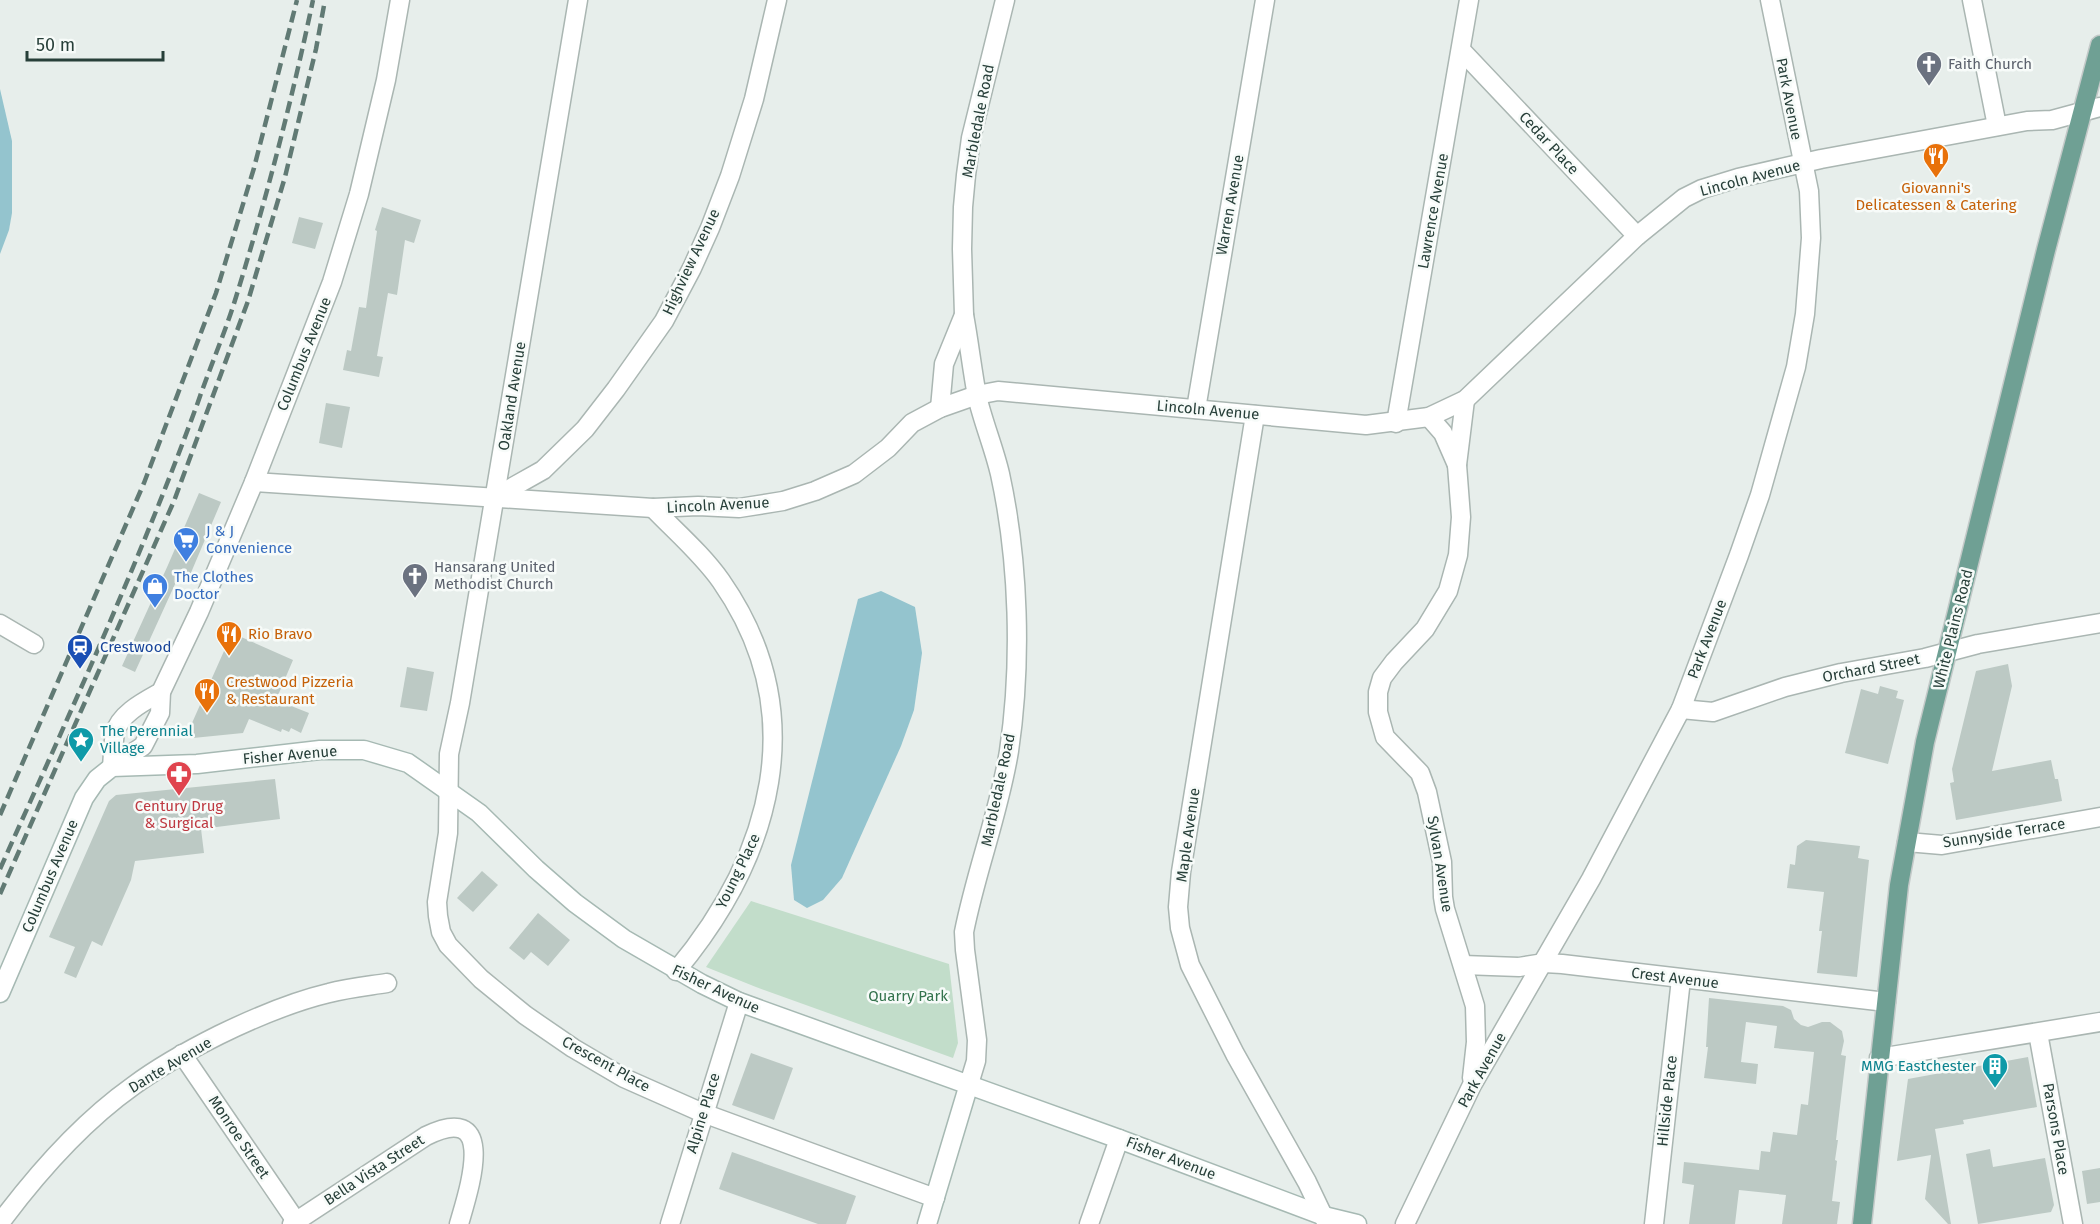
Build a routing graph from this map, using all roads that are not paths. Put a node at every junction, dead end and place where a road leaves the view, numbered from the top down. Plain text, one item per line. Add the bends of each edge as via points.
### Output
1 (400, 0) edge
2 (578, 0) edge
3 (777, 0) edge
4 (1005, 0) edge
5 (1265, 0) edge
6 (1469, 0) edge
7 (1770, 0) edge
8 (1972, 0) edge
9 (2100, 45) edge
10 (1461, 50) junction
11 (2091, 108) edge
12 (1997, 126) junction
13 (1802, 165) junction
14 (1637, 236) junction
15 (963, 315) junction
16 (977, 395) junction
17 (1465, 400) junction
18 (940, 408) junction
19 (1196, 409) junction
20 (1255, 414) junction
21 (1429, 417) junction
22 (1396, 423) junction
23 (1457, 465) junction
24 (254, 482) junction
25 (495, 497) junction
26 (653, 508) junction
27 (2100, 623) edge
28 (0, 624) edge
29 (34, 644) dead end
30 (1947, 651) junction
31 (161, 692) junction
32 (1681, 709) junction
33 (112, 767) junction
34 (448, 792) junction
35 (2100, 817) edge
36 (1907, 842) junction
37 (1544, 963) junction
38 (1463, 965) junction
39 (676, 971) junction
40 (1681, 979) junction
41 (387, 983) dead end
42 (0, 993) edge
43 (739, 1002) junction
44 (1886, 1002) junction
45 (2100, 1022) edge
46 (2038, 1033) junction
47 (182, 1054) junction
48 (1880, 1058) junction
49 (969, 1084) junction
50 (1472, 1085) junction
51 (703, 1113) junction
52 (1119, 1139) junction
53 (935, 1198) junction
54 (1866, 1219) edge
55 (1326, 1220) edge
56 (294, 1222) edge
57 (0, 1223) edge
58 (459, 1224) edge
59 (669, 1224) edge
60 (927, 1224) edge
61 (1089, 1224) edge
62 (1357, 1224) edge
63 (1404, 1224) edge
64 (1654, 1224) edge
65 (2073, 1224) edge

1 - 24 street, Columbus Avenue via 386,80 356,205 332,282
2 - 25 street, Oakland Avenue
3 - 25 street, Highview Avenue via 754,99 730,176 711,228 664,321 585,429 543,470
4 - 15 street, Marbledale Road via 971,138 966,175
5 - 19 street, Warren Avenue
6 - 10 street, Lawrence Avenue
7 - 13 street, Park Avenue
8 - 12 street
9 - 11 main road, White Plains Road
10 - 14 street, Cedar Place
10 - 22 street, Lawrence Avenue
11 - 12 street, Lincoln Avenue via 2052,120
11 - 30 main road, White Plains Road via 2049,239
12 - 13 street, Lincoln Avenue
13 - 14 street, Lincoln Avenue via 1702,189 1684,198
13 - 32 street, Park Avenue via 1809,191 1811,238 1796,367 1740,555
14 - 17 street, Lincoln Avenue
15 - 16 street, Marbledale Road
15 - 18 street, Marbledale Road via 944,364
16 - 18 street, Lincoln Avenue
16 - 19 street, Lincoln Avenue via 998,391
16 - 49 street, Marbledale Road via 1000,473 1009,527 1016,623 1012,717 1005,770 964,932 977,1040
17 - 21 street, Lincoln Avenue
17 - 23 street, Sylvan Avenue
18 - 26 street, Lincoln Avenue via 912,423 854,474 815,491 739,508
19 - 20 street, Lincoln Avenue
20 - 22 street, Lincoln Avenue via 1366,425
20 - 55 street, Maple Avenue via 1178,907 1184,950 1200,987
21 - 22 street, Lincoln Avenue
21 - 23 street, Sylvan Avenue via 1443,433
23 - 38 street, Sylvan Avenue via 1461,517 1458,555 1448,591 1425,628 1382,678 1378,712 1385,737 1420,773 1427,792 1442,862 1445,909
24 - 25 street, Lincoln Avenue
24 - 31 street, Columbus Avenue
25 - 26 street, Lincoln Avenue
25 - 34 street, Oakland Avenue via 449,754
26 - 39 street, Young Place via 698,553 739,611 765,680 774,747 766,807 754,845 731,891 695,949
27 - 30 street, Orchard Street
28 - 29 street
30 - 32 street, Orchard Street via 1805,681 1713,711
30 - 36 main road, White Plains Road
31 - 33 street, Columbus Avenue via 160,713 143,746
31 - 33 street via 121,721 115,732
32 - 37 street, Park Avenue
33 - 34 street, Fisher Avenue via 364,750 408,763
33 - 42 street, Columbus Avenue via 97,779 84,798
34 - 39 street, Fisher Avenue via 479,813 575,903
34 - 51 street, Crescent Place via 448,833 436,903 441,932 448,945 481,979 573,1048 624,1078
35 - 36 street, Sunnyside Terrace via 1942,844
36 - 44 main road, White Plains Road
37 - 38 street, Crest Avenue via 1519,967
37 - 40 street, Crest Avenue
37 - 50 street, Park Avenue
38 - 50 street, Sylvan Avenue via 1475,1006
39 - 43 street, Fisher Avenue
40 - 44 street, Crest Avenue
40 - 64 street, Hillside Place
41 - 47 street, Dante Avenue via 330,992 282,1007
43 - 49 street, Fisher Avenue
43 - 51 street, Alpine Place
44 - 48 main road, White Plains Road
45 - 46 street
46 - 48 street
46 - 65 street, Parsons Place
47 - 56 street, Monroe Street
47 - 57 street, Dante Avenue via 102,1110 62,1148
48 - 54 main road, White Plains Road
49 - 52 street, Fisher Avenue
49 - 53 street, Marbledale Road
50 - 63 street, Park Avenue
51 - 53 street, Crescent Place
51 - 59 street, Alpine Place
52 - 55 street, Fisher Avenue
52 - 61 street
53 - 60 street, Marbledale Road
55 - 62 street, Fisher Avenue
56 - 58 street, Bella Vista Street via 426,1136 442,1128 461,1128 472,1140 474,1167

